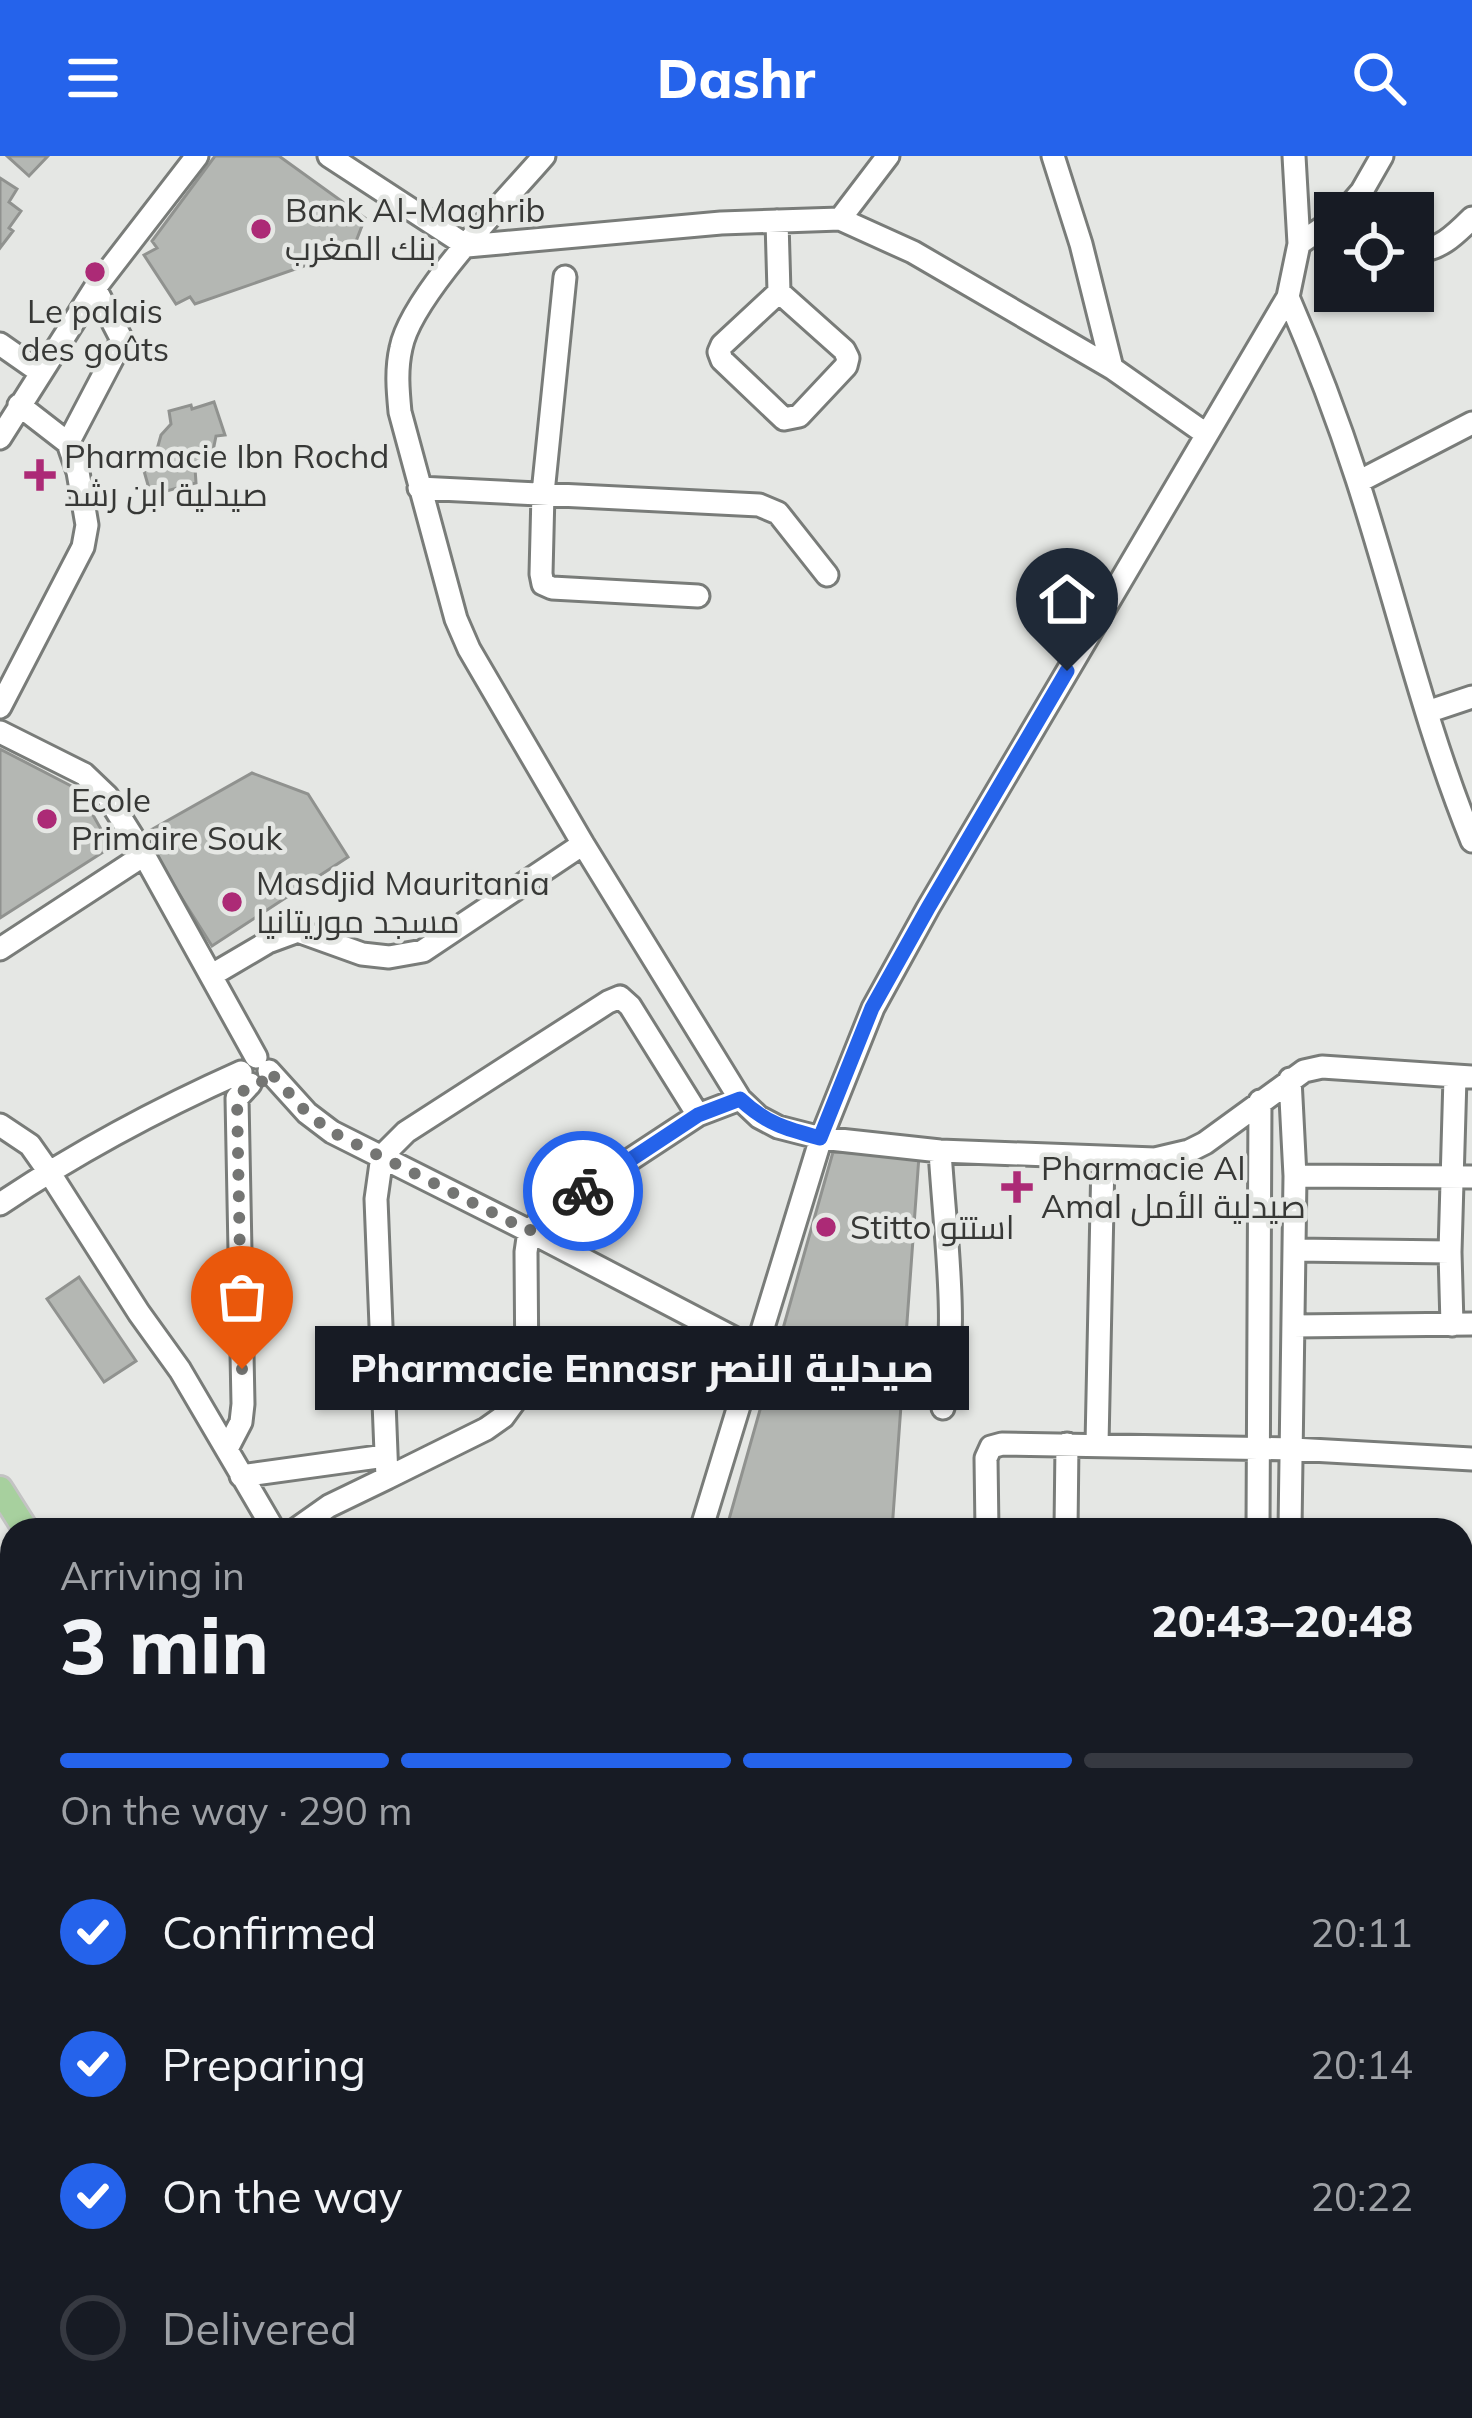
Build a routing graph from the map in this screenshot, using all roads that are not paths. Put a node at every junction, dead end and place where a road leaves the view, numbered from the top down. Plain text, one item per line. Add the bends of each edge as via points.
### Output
1 (196, 156) edge
2 (329, 156) edge
3 (544, 156) edge
4 (888, 156) edge
5 (1053, 156) edge
6 (1294, 156) edge
7 (1382, 156) edge
8 (1363, 192) edge
9 (840, 218) junction
10 (1472, 218) edge
11 (777, 221) junction
12 (1314, 234) edge
13 (1299, 244) junction
14 (466, 246) junction
15 (1434, 248) edge
16 (565, 277) dead end
17 (95, 289) junction
18 (779, 292) junction
19 (1288, 297) junction
20 (0, 344) edge
21 (1112, 368) junction
22 (40, 373) junction
23 (19, 406) junction
24 (1472, 422) edge
25 (1206, 434) junction
26 (0, 438) edge
27 (68, 443) junction
28 (1358, 482) junction
29 (419, 488) junction
30 (543, 493) junction
31 (827, 575) dead end
32 (698, 596) dead end
33 (1472, 697) edge
34 (0, 707) edge
35 (1427, 712) junction
36 (0, 732) edge
37 (1472, 841) edge
38 (583, 844) junction
39 (144, 855) junction
40 (0, 950) edge
41 (212, 975) junction
42 (254, 1071) junction
43 (1464, 1077) edge
44 (1290, 1079) junction
45 (740, 1099) junction
46 (1260, 1101) junction
47 (698, 1115) junction
48 (0, 1125) edge
49 (820, 1138) junction
50 (940, 1151) junction
51 (382, 1156) junction
52 (1103, 1159) junction
53 (49, 1172) junction
54 (1295, 1176) junction
55 (1462, 1178) edge
56 (0, 1204) edge
57 (529, 1231) junction
58 (1294, 1250) junction
59 (1450, 1252) junction
60 (1462, 1324) edge
61 (1293, 1327) junction
62 (529, 1346) junction
63 (755, 1349) junction
64 (381, 1354) junction
65 (943, 1408) dead end
66 (1067, 1444) junction
67 (1097, 1444) junction
68 (227, 1447) junction
69 (1260, 1448) junction
70 (1292, 1449) junction
71 (1472, 1459) edge
72 (386, 1467) junction
73 (242, 1476) junction
74 (0, 1490) edge
75 (18, 1518) edge
76 (267, 1518) edge
77 (312, 1518) edge
78 (705, 1518) edge
79 (986, 1518) edge
80 (1066, 1518) edge
81 (1258, 1518) edge
82 (1290, 1518) edge

1 - 17 street
2 - 14 street
3 - 14 street
4 - 9 street
5 - 21 street
6 - 13 street
7 - 8 street
9 - 11 street
9 - 21 street
10 - 15 street
11 - 14 street
11 - 18 street
12 - 13 street
13 - 19 street
14 - 29 street via 413,315 401,345 400,412
16 - 30 street
17 - 22 street
17 - 27 street via 122,340
18 - 18 street via 719,352 791,419 848,358
19 - 25 street
19 - 28 street
20 - 22 street
21 - 25 street
22 - 23 street
23 - 26 street
23 - 27 street
24 - 28 street
25 - 49 street via 872,1008
27 - 34 street via 86,513 83,547
28 - 35 street
29 - 30 street
29 - 38 street via 469,649
30 - 31 street via 759,505 778,513
30 - 32 street via 543,584
33 - 35 street
35 - 37 street
36 - 39 street via 84,774
38 - 41 street via 423,951 362,954 298,931
38 - 45 street
39 - 40 street
39 - 41 street
41 - 42 street
42 - 51 street via 332,1132
42 - 53 street via 197,1092
42 - 68 street via 237,1098 243,1404
43 - 44 street via 1322,1067
43 - 55 street
44 - 46 street
44 - 54 street
45 - 47 street
45 - 49 street via 778,1127
46 - 52 street via 1190,1151
46 - 69 street
47 - 51 street via 620,998 465,1092
47 - 57 street
48 - 53 street via 30,1145
49 - 50 street
49 - 63 street
50 - 52 street
50 - 65 street via 950,1324
51 - 57 street
51 - 64 street
52 - 67 street
53 - 56 street
53 - 68 street
54 - 55 street
54 - 58 street
55 - 59 street
57 - 62 street
57 - 63 street
58 - 59 street
58 - 61 street
59 - 60 street
60 - 61 street
61 - 70 street
62 - 64 street
62 - 72 street via 527,1384 502,1417 452,1448
63 - 78 street
64 - 72 street
66 - 67 street
66 - 79 street via 991,1448
66 - 80 street
67 - 69 street
68 - 73 street
69 - 70 street
69 - 81 street
70 - 71 street
70 - 82 street
72 - 73 street
72 - 77 street
73 - 76 street
74 - 75 main road

